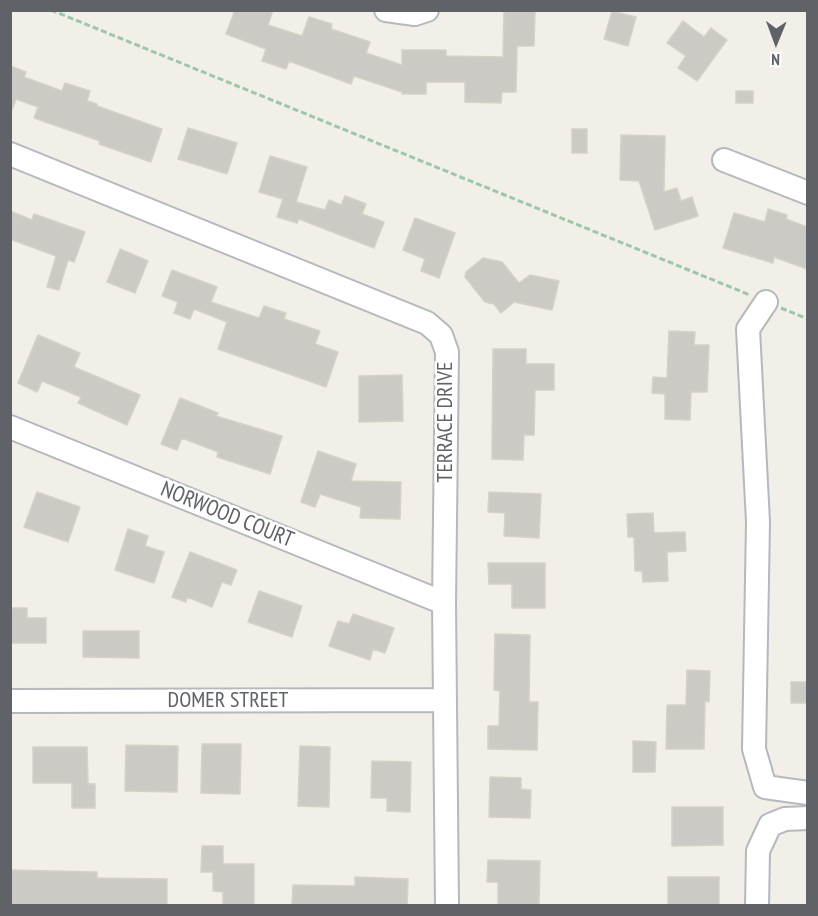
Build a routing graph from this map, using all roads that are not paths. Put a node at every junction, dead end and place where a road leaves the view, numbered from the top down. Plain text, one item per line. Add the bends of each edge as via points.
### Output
1 (386, 10) edge
2 (427, 10) edge
3 (10, 154) edge
4 (724, 160) dead end
5 (807, 193) edge
6 (766, 302) road end
7 (10, 427) edge
8 (444, 603) junction
9 (445, 700) junction
10 (10, 701) edge
11 (807, 793) edge
12 (807, 818) edge
13 (447, 906) edge
14 (757, 906) edge

1 - 2 street via 415,15
3 - 8 street, TERRACE DRIVE via 427,323 441,335 447,352
4 - 5 street
6 - 11 street via 748,329 758,522 754,749 765,787
7 - 8 street, NORWOOD COURT
8 - 9 street, TERRACE DRIVE
9 - 10 street, DOMER STREET
9 - 13 street, TERRACE DRIVE
12 - 14 street via 785,819 770,825 758,851

